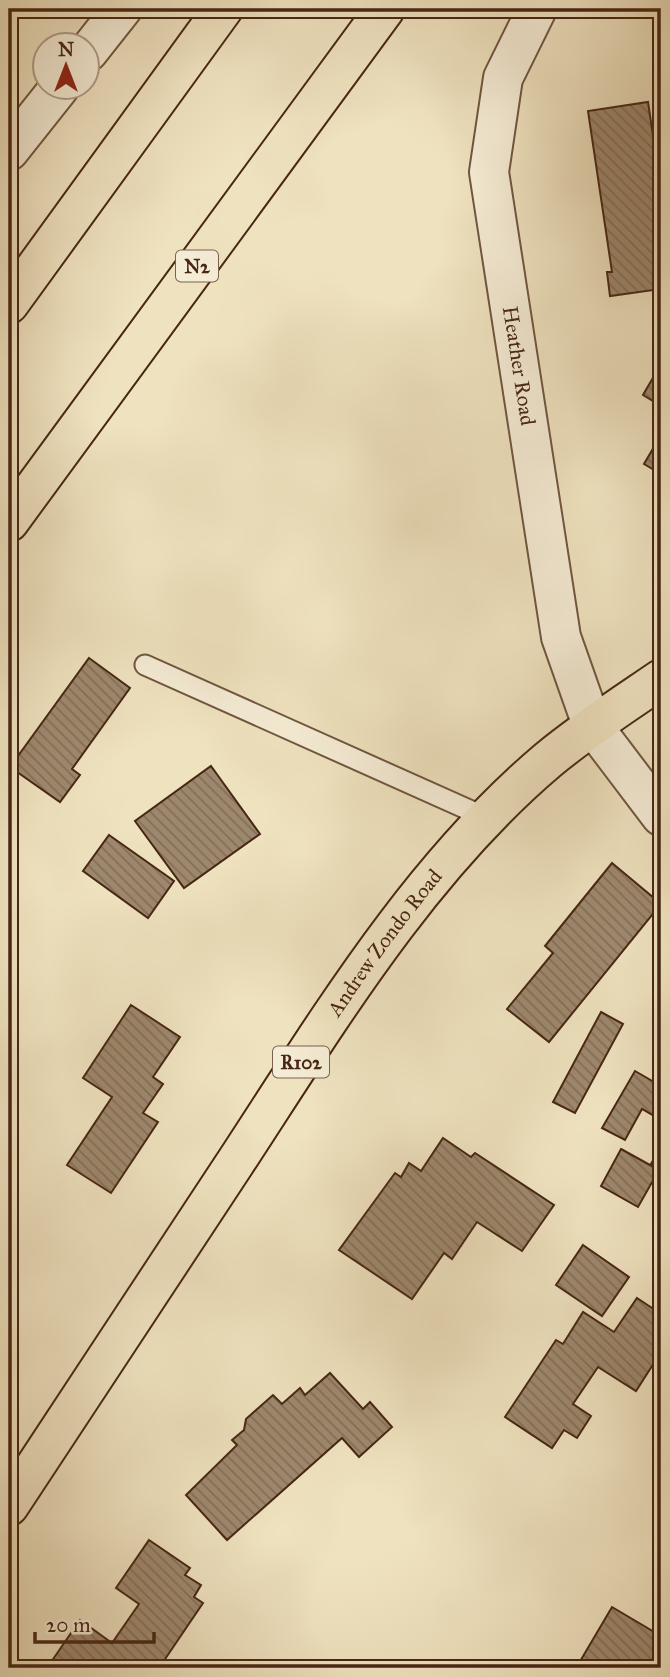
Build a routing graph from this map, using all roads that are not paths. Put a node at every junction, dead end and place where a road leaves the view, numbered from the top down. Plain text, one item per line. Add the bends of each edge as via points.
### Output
1 (122, 9) edge
2 (223, 9) edge
3 (385, 9) edge
4 (537, 9) edge
5 (102, 34) edge
6 (48, 102) edge
7 (9, 151) edge
8 (9, 304) edge
9 (9, 522) edge
10 (145, 665) dead end
11 (661, 679) edge
12 (592, 725) junction
13 (661, 816) edge
14 (487, 818) junction
15 (9, 1506) edge

1 - 5 street
2 - 8 main road
3 - 9 main road, N2
4 - 12 street, Heather Road via 503,78 489,172 561,637
6 - 7 street
10 - 14 lane
11 - 12 main road, Andrew Zondo Road / R102
12 - 13 street, Heather Road
12 - 14 main road, Andrew Zondo Road / R102
14 - 15 main road, Andrew Zondo Road / R102 via 394,926

